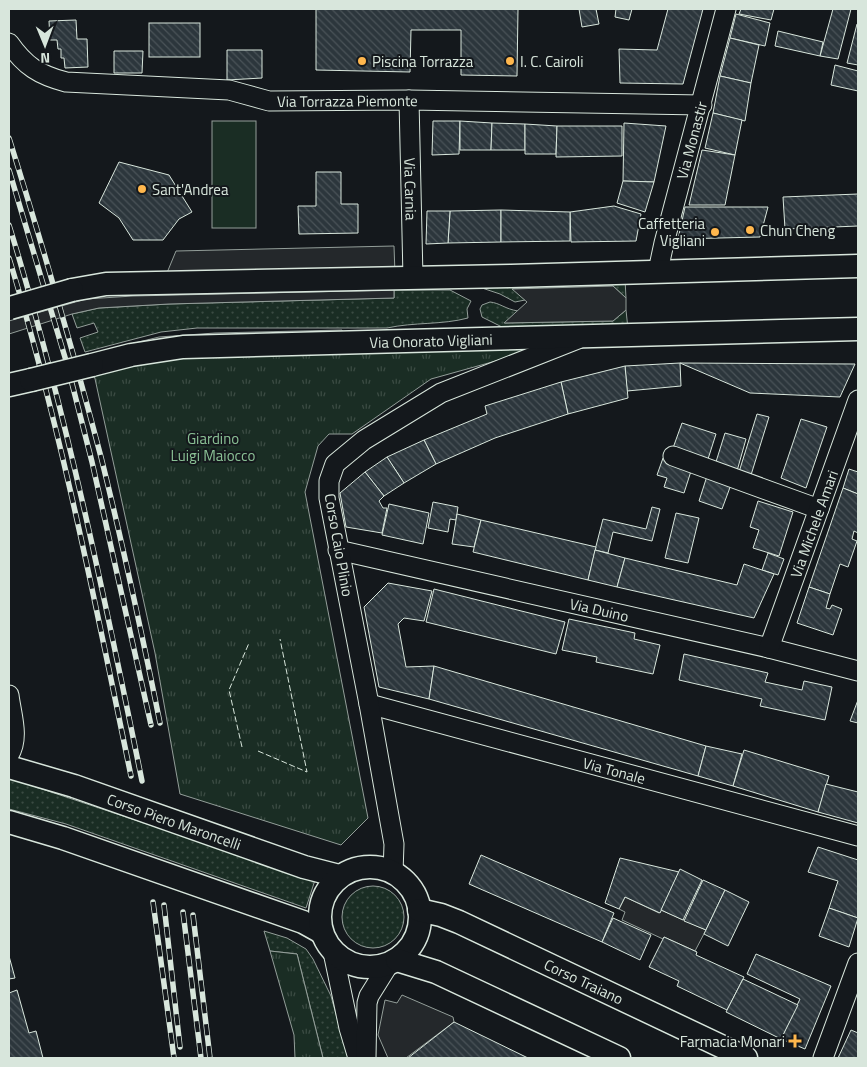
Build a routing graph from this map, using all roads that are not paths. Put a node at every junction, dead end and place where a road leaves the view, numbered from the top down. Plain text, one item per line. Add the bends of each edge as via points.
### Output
1 (726, 9) edge
2 (9, 43) edge
3 (409, 100) junction
4 (702, 105) junction
5 (858, 266) edge
6 (658, 271) junction
7 (412, 278) junction
8 (9, 308) edge
9 (858, 329) edge
10 (582, 337) junction
11 (9, 385) edge
12 (858, 400) edge
13 (673, 456) dead end
14 (819, 509) junction
15 (338, 550) junction
16 (769, 648) junction
17 (858, 671) edge
18 (9, 695) edge
19 (369, 704) junction
20 (9, 755) edge
21 (9, 767) edge
22 (9, 822) edge
23 (858, 836) edge
24 (393, 873) junction
25 (339, 876) junction
26 (419, 910) junction
27 (321, 932) junction
28 (333, 952) junction
29 (393, 962) junction
30 (858, 964) edge
31 (358, 1058) edge
32 (366, 1058) edge
33 (619, 1058) edge
34 (746, 1058) edge
35 (823, 1058) edge

1 - 4 street, Via Monastir
2 - 3 street, Via Torrazza Piemonte via 35,71 66,82 229,90 269,101
3 - 4 street, Via Torrazza Piemonte
3 - 7 street, Via Carnia
4 - 6 street, Via Monastir
5 - 6 main road
6 - 7 main road
7 - 8 main road, bridge via 106,284
9 - 10 main road, Via Onorato Vigliani
10 - 11 main road, Via Onorato Vigliani, bridge via 183,347 132,355
10 - 15 street, Corso Caio Plinio via 441,393 364,440 335,464 329,481 329,498
12 - 14 street, Via Michele Amari
13 - 14 street
14 - 16 street, Via Michele Amari
15 - 16 street, Via Duino
15 - 19 street, Corso Caio Plinio
16 - 17 street, Via Duino
18 - 20 street via 14,729 13,748
19 - 23 street, Via Tonale
19 - 24 street, Corso Caio Plinio via 394,844
21 - 25 main road, Corso Piero Maroncelli
22 - 27 main road via 304,922
24 - 25 main road via 363,868
24 - 26 main road via 412,888
25 - 27 main road via 321,905
26 - 29 main road via 413,942
26 - 34 main road, Corso Traiano via 459,922
27 - 28 main road
28 - 29 main road via 355,966 382,967
28 - 31 street
29 - 32 street via 366,1003
29 - 33 main road via 436,972
30 - 35 street

